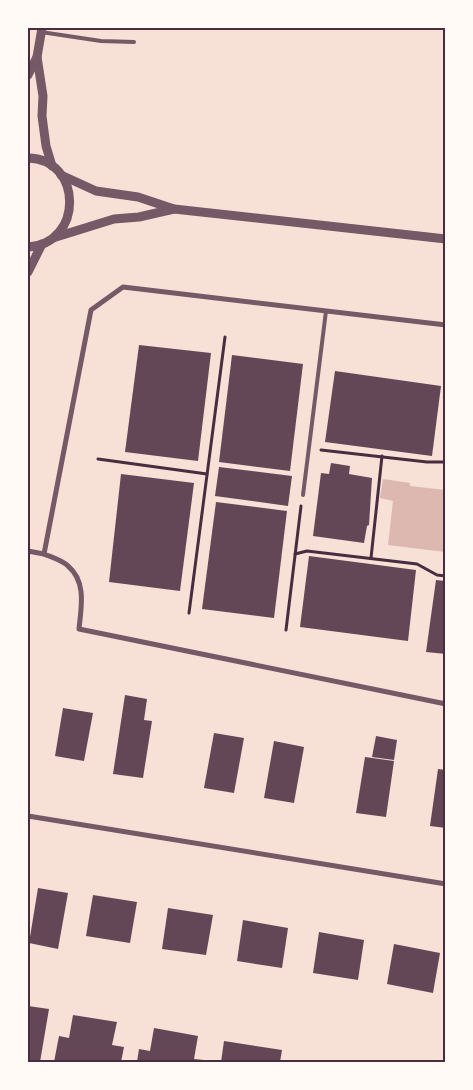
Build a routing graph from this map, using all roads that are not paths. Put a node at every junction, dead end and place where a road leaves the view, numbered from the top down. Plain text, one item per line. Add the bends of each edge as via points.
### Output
1 (41, 30) edge
2 (134, 42) dead end
3 (37, 57) junction
4 (28, 75) edge
5 (28, 158) edge
6 (52, 166) junction
7 (61, 174) junction
8 (174, 209) junction
9 (52, 238) junction
10 (446, 239) edge
11 (42, 244) junction
12 (28, 247) edge
13 (28, 272) edge
14 (326, 311) junction
15 (446, 325) edge
16 (303, 495) road end
17 (28, 551) edge
18 (44, 554) junction
19 (446, 704) edge
20 (28, 816) edge
21 (446, 884) edge

1 - 2 lane via 101,41
1 - 3 street
3 - 4 street
3 - 6 street via 46,146
5 - 6 street
6 - 7 street
7 - 8 street via 96,190 138,197
7 - 9 street via 70,196 70,208 67,221
8 - 9 street via 114,219
8 - 10 street
9 - 11 street
11 - 12 street
11 - 13 street
14 - 15 street
14 - 16 lane
14 - 18 street via 123,287 91,310
17 - 18 street
18 - 19 street via 68,566 78,580 82,597 79,629
20 - 21 street

